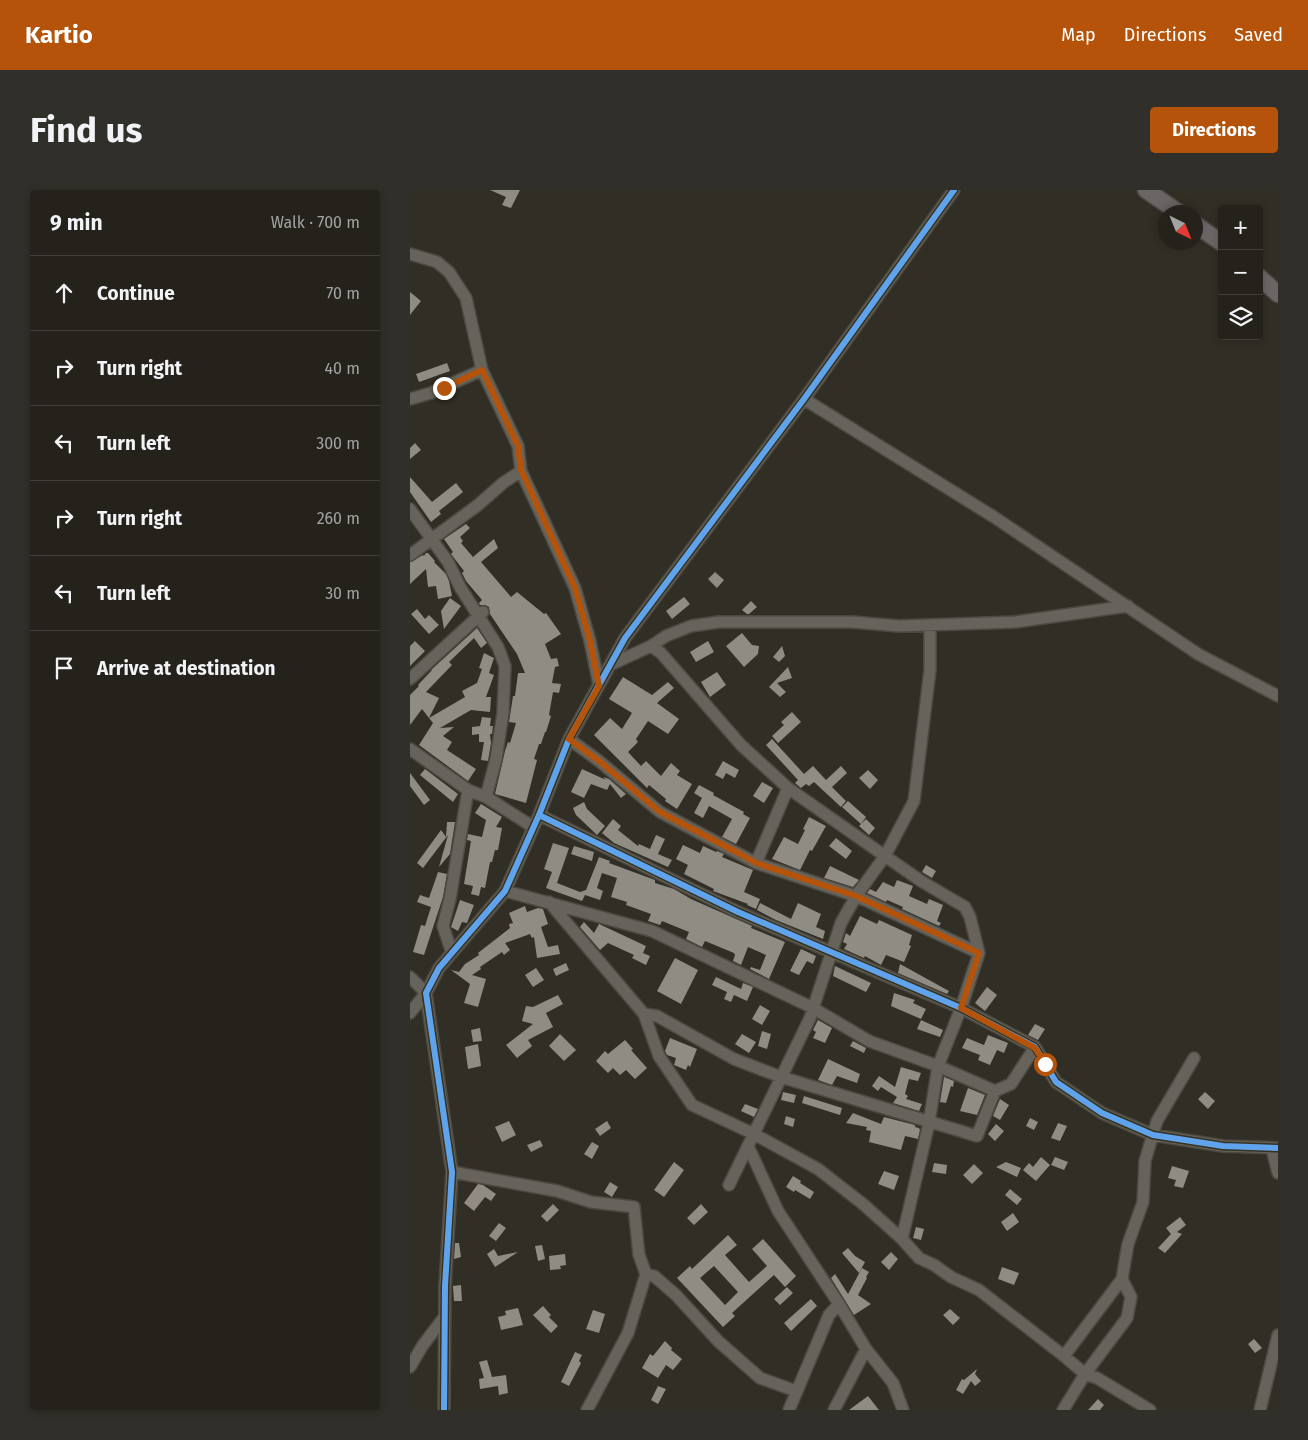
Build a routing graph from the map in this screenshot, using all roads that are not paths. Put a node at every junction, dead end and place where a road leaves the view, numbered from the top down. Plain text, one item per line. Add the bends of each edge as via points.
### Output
1 (954, 190) edge
2 (1146, 190) edge
3 (1168, 205) edge
4 (1203, 230) edge
5 (1218, 240) edge
6 (410, 254) edge
7 (1263, 280) edge
8 (1278, 294) edge
9 (482, 370) junction
10 (410, 399) edge
11 (804, 399) junction
12 (521, 470) junction
13 (410, 509) edge
14 (431, 539) junction
15 (410, 555) edge
16 (1128, 606) junction
17 (481, 615) junction
18 (930, 625) junction
19 (651, 646) junction
20 (610, 665) junction
21 (410, 679) edge
22 (599, 686) junction
23 (1278, 696) edge
24 (569, 739) junction
25 (410, 749) edge
26 (788, 788) junction
27 (468, 790) junction
28 (486, 797) junction
29 (540, 815) junction
30 (533, 827) junction
31 (885, 856) junction
32 (756, 863) junction
33 (504, 891) junction
34 (856, 896) junction
35 (549, 902) junction
36 (452, 953) junction
37 (832, 953) junction
38 (979, 953) junction
39 (410, 977) edge
40 (426, 993) junction
41 (813, 1008) junction
42 (961, 1008) junction
43 (410, 1013) edge
44 (644, 1014) junction
45 (1035, 1048) junction
46 (1194, 1058) dead end
47 (938, 1066) junction
48 (781, 1077) junction
49 (995, 1091) junction
50 (929, 1123) junction
51 (754, 1134) junction
52 (1154, 1135) junction
53 (748, 1146) junction
54 (1275, 1149) edge
55 (452, 1172) junction
56 (1278, 1173) edge
57 (729, 1185) dead end
58 (902, 1239) junction
59 (646, 1274) junction
60 (1122, 1278) junction
61 (839, 1304) junction
62 (445, 1316) junction
63 (1278, 1335) edge
64 (866, 1349) junction
65 (1064, 1356) junction
66 (410, 1367) edge
67 (1085, 1374) junction
68 (796, 1391) junction
69 (444, 1410) edge
70 (588, 1410) edge
71 (789, 1410) edge
72 (834, 1410) edge
73 (903, 1410) edge
74 (1063, 1410) edge
75 (1150, 1410) edge
76 (1260, 1410) edge

1 - 11 street
2 - 3 highway
4 - 5 highway
6 - 9 street via 436,262 450,272 460,288 466,298
7 - 8 highway
9 - 10 street via 440,390
9 - 12 street via 518,446
11 - 16 street via 994,517
11 - 20 street via 626,638
12 - 14 street
12 - 22 street via 575,588
13 - 14 street
14 - 15 street
14 - 17 street
16 - 18 street via 1015,622
16 - 23 street via 1198,654
17 - 21 street
17 - 28 street via 505,666 499,741
18 - 19 street via 719,622 691,626
18 - 31 street via 930,670 914,801
19 - 20 street
19 - 26 street via 661,653 741,745
20 - 22 street
22 - 24 street
24 - 29 street
24 - 32 street via 660,812
25 - 27 street
26 - 31 street
26 - 32 street
27 - 28 street
27 - 36 street via 443,926
28 - 30 street
29 - 30 street
29 - 37 street via 738,912
30 - 33 street
31 - 34 street
31 - 38 street via 965,907
32 - 34 street
33 - 35 street
33 - 36 street
34 - 37 street via 841,923
34 - 38 street
35 - 41 street via 652,931
35 - 44 street
36 - 40 street
37 - 41 street
37 - 42 street
38 - 42 street
39 - 40 street
40 - 43 street
40 - 55 street
41 - 47 street via 869,1041
41 - 48 street
42 - 45 street
42 - 47 street
44 - 48 street via 656,1016 734,1059
44 - 51 street via 659,1056 692,1105
45 - 49 street via 1011,1084
45 - 52 street via 1056,1082 1102,1113
46 - 52 street via 1157,1121
47 - 49 street
47 - 50 street
48 - 50 street
48 - 51 street
49 - 50 street via 977,1136
50 - 58 street
51 - 53 street
51 - 58 street via 818,1170
52 - 54 street via 1223,1146
52 - 60 street via 1145,1161 1143,1202 1128,1244
53 - 57 street
53 - 61 street via 778,1210
54 - 56 street
55 - 59 street via 557,1191 591,1202 634,1207 639,1255
55 - 62 street
58 - 65 street via 919,1258 979,1290
59 - 68 street via 654,1276 676,1294 718,1341 760,1378
59 - 70 street via 628,1333
60 - 65 street
60 - 67 street via 1131,1297 1127,1318
61 - 64 street
61 - 68 street via 829,1315
62 - 66 street via 422,1344
62 - 69 street
63 - 76 street
64 - 72 street
64 - 73 street via 893,1383
65 - 67 street
67 - 74 street
67 - 75 street
68 - 71 street

